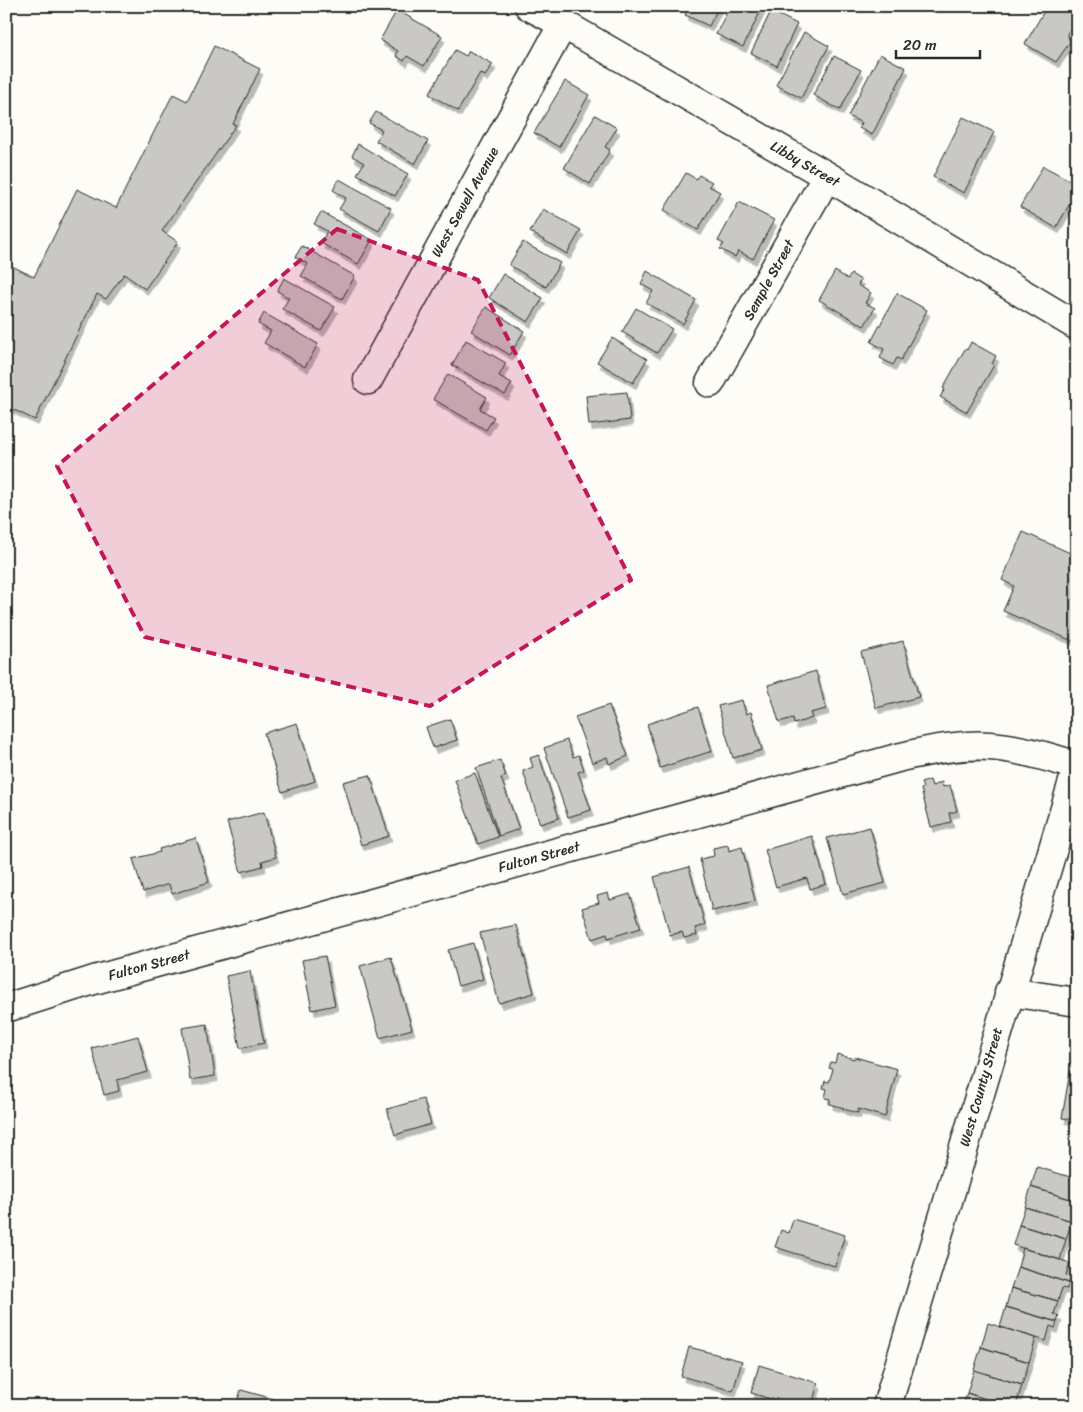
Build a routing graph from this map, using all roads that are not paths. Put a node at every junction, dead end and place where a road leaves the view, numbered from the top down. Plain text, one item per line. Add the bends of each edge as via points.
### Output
1 (529, 6) edge
2 (563, 24) junction
3 (827, 176) junction
4 (1077, 326) edge
5 (368, 380) dead end
6 (710, 383) dead end
7 (1077, 767) edge
8 (1009, 992) junction
9 (1077, 1002) edge
10 (6, 1008) edge
11 (887, 1406) edge

1 - 2 street, Libby Street
2 - 3 street, Libby Street
2 - 5 street, West Sewell Avenue
3 - 4 street, Libby Street
3 - 6 street, Semple Street
7 - 8 street, West County Street
7 - 10 street, Fulton Street via 1048,757 989,746 923,752 103,977
8 - 9 street
8 - 11 street, West County Street

